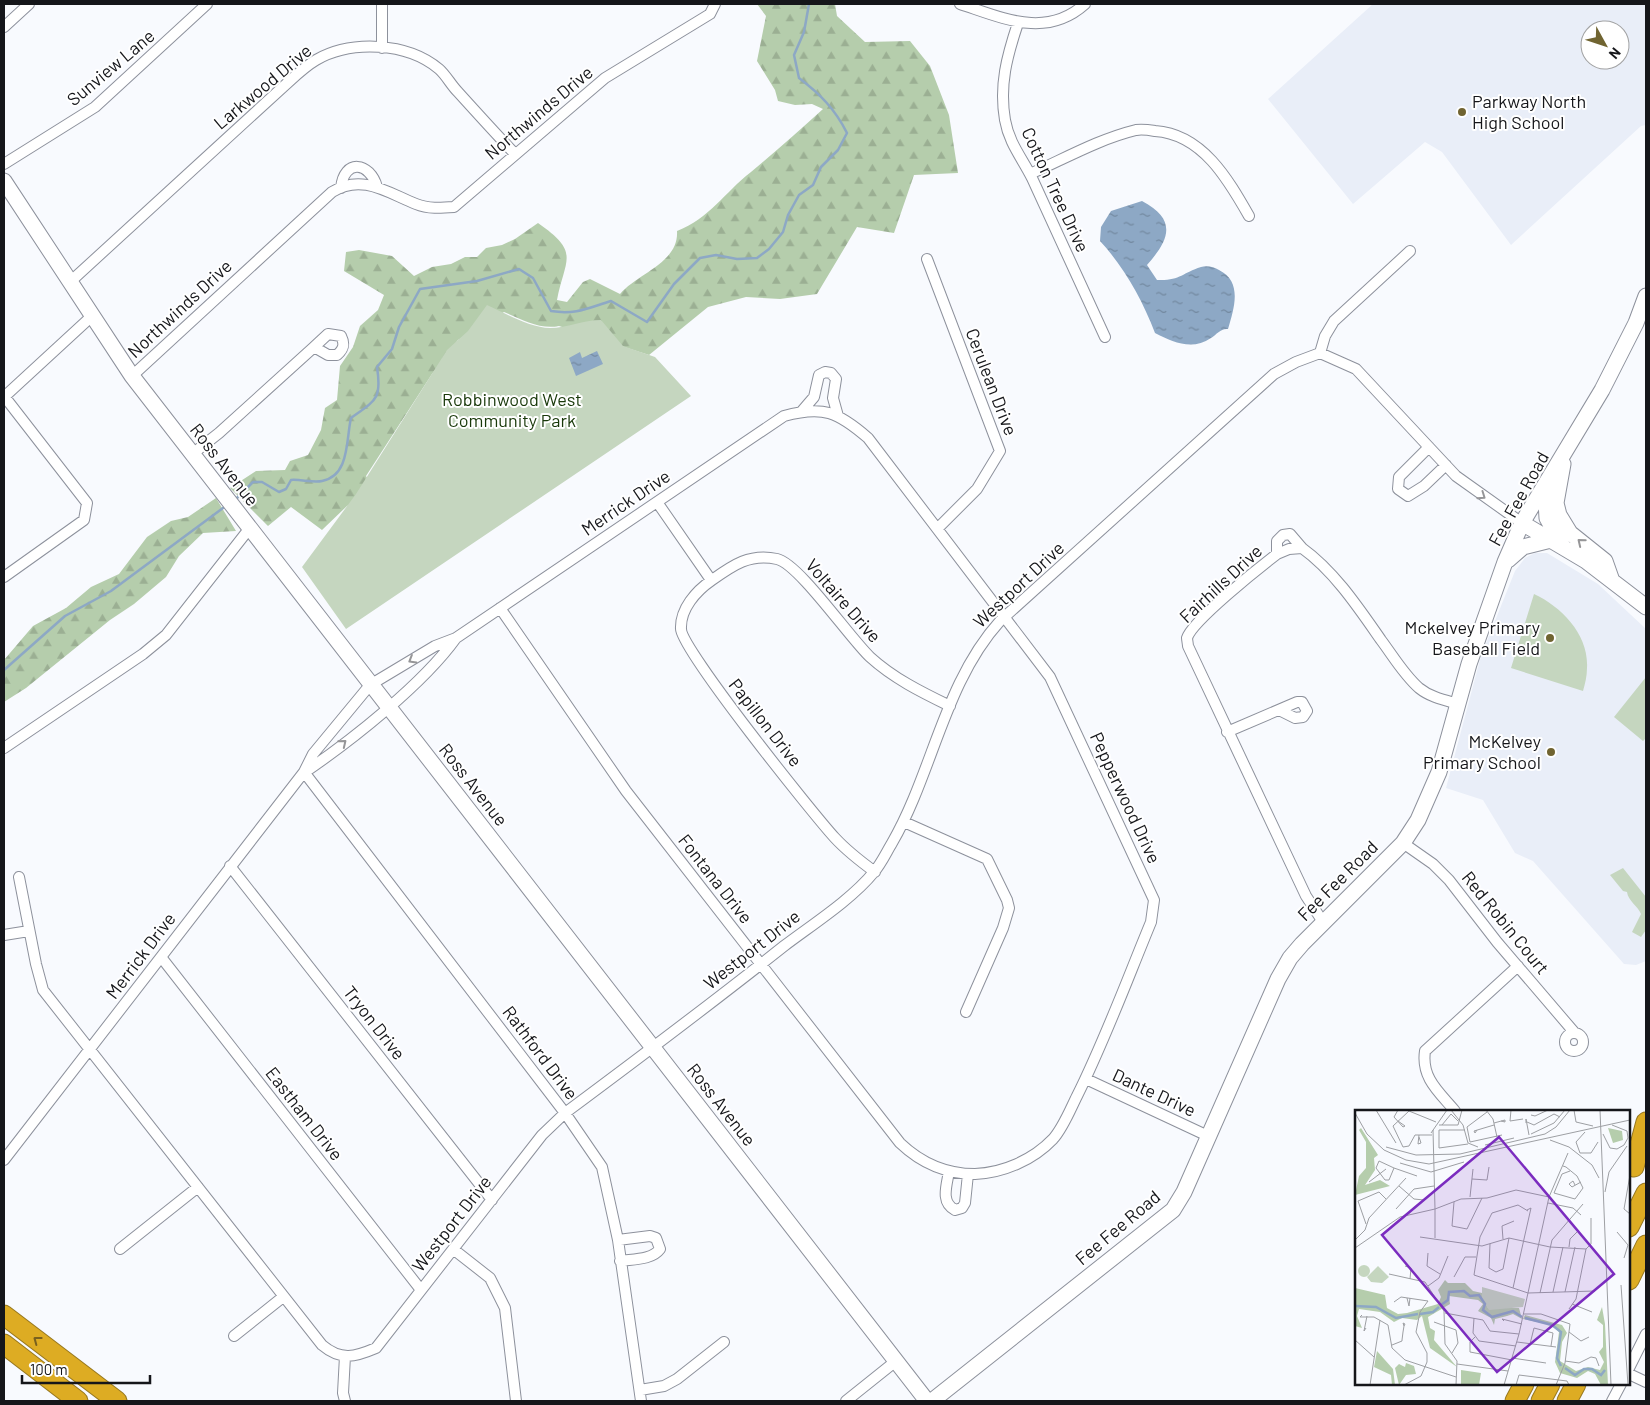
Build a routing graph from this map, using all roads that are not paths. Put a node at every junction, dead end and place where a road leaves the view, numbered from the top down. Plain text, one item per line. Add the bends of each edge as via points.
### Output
1 (29, 4) edge
2 (208, 4) edge
3 (382, 4) edge
4 (715, 4) edge
5 (960, 4) edge
6 (1086, 4) edge
7 (1018, 23) junction
8 (4, 27) edge
9 (382, 48) junction
10 (515, 154) junction
11 (4, 164) edge
12 (1030, 174) junction
13 (5, 186) edge
14 (377, 186) junction
15 (341, 188) junction
16 (1249, 216) dead end
17 (1410, 252) dead end
18 (927, 259) dead end
19 (70, 282) junction
20 (1646, 296) edge
21 (92, 316) junction
22 (1106, 337) dead end
23 (314, 347) dead end
24 (1320, 353) junction
25 (132, 376) junction
26 (4, 396) edge
27 (820, 410) joint
28 (802, 411) junction
29 (838, 416) junction
30 (1429, 448) junction
31 (1566, 452) junction
32 (192, 454) junction
33 (1446, 465) junction
34 (1545, 486) junction
35 (657, 502) junction
36 (1522, 523) junction
37 (938, 528) junction
38 (249, 529) junction
39 (1551, 540) junction
40 (1302, 548) junction
41 (1564, 548) junction
42 (1276, 554) junction
43 (1505, 562) junction
44 (4, 577) edge
45 (1611, 578) junction
46 (711, 580) junction
47 (1646, 607) edge
48 (500, 608) junction
49 (1005, 617) junction
50 (456, 638) junction
51 (370, 685) junction
52 (1458, 704) junction
53 (388, 706) junction
54 (950, 706) junction
55 (1279, 710) dead end
56 (1227, 732) junction
57 (4, 748) edge
58 (304, 772) junction
59 (904, 822) junction
60 (1402, 843) junction
61 (230, 866) junction
62 (875, 872) junction
63 (19, 877) dead end
64 (1323, 922) junction
65 (29, 931) junction
66 (4, 935) edge
67 (161, 957) junction
68 (762, 964) junction
69 (1518, 966) junction
70 (966, 1012) dead end
71 (1574, 1032) dead end
72 (91, 1048) junction
73 (653, 1048) junction
74 (1086, 1079) junction
75 (1454, 1110) edge
76 (565, 1113) junction
77 (1646, 1122) edge
78 (1208, 1136) junction
79 (1646, 1142) edge
80 (4, 1160) edge
81 (950, 1171) junction
82 (1631, 1171) edge
83 (968, 1174) junction
84 (198, 1187) junction
85 (1646, 1193) edge
86 (492, 1200) junction
87 (1630, 1225) edge
88 (618, 1240) junction
89 (1646, 1245) edge
90 (120, 1249) dead end
91 (453, 1249) junction
92 (620, 1261) junction
93 (1630, 1278) edge
94 (422, 1290) junction
95 (283, 1297) junction
96 (4, 1315) edge
97 (1646, 1334) edge
98 (234, 1336) dead end
99 (724, 1342) dead end
100 (4, 1344) edge
101 (345, 1356) junction
102 (896, 1361) junction
103 (1630, 1366) edge
104 (1630, 1374) edge
105 (1646, 1382) edge
106 (955, 1384) junction
107 (1523, 1385) edge
108 (1549, 1385) edge
109 (1575, 1385) edge
110 (1620, 1385) edge
111 (640, 1390) junction
112 (78, 1401) edge
113 (117, 1401) edge
114 (345, 1401) edge
115 (516, 1401) edge
116 (642, 1401) edge
117 (846, 1401) edge
118 (927, 1401) edge
119 (932, 1401) edge
120 (950, 1401) edge
121 (1515, 1401) edge
122 (1541, 1401) edge
123 (1567, 1401) edge
124 (1612, 1401) edge

1 - 8 street
2 - 11 street, Sunview Lane via 95,107
3 - 9 street
4 - 10 street, Northwinds Drive via 710,14 605,78
5 - 7 street
6 - 7 street via 1058,21
7 - 12 street, Cotton Tree Drive via 1006,57 1002,89 1011,144
9 - 10 street, Larkwood Drive via 416,54 440,70
9 - 19 street, Larkwood Drive via 344,50 314,61
10 - 14 street, Northwinds Drive via 454,207 432,208 416,204
12 - 16 street via 1113,138 1138,130 1162,131 1187,140 1210,158
12 - 22 street, Cotton Tree Drive
13 - 19 street, Ross Avenue
14 - 15 street, Northwinds Drive
14 - 15 street, Northwinds Drive via 374,177 357,166 346,172
15 - 25 street, Northwinds Drive via 326,198
17 - 24 street via 1334,321
18 - 37 street, Cerulean Drive via 1000,451 976,489
19 - 21 street, Ross Avenue
20 - 31 street, Fee Fee Road via 1606,383
21 - 25 street, Ross Avenue
21 - 26 street
23 - 32 street
24 - 30 street via 1356,369
24 - 49 street, Westport Drive via 1274,374
25 - 32 street, Ross Avenue
26 - 44 street via 87,503 84,520
27 - 28 street, Merrick Drive
27 - 29 street, Pepperwood Drive
28 - 29 street via 814,398 819,375 825,372 836,379 833,398
28 - 35 street, Merrick Drive via 784,416
29 - 37 street, Pepperwood Drive via 868,438
30 - 33 street
30 - 33 street via 1400,478 1398,488 1408,496
31 - 34 street, Fee Fee Road
45 -> 31 street via 1604,561 1570,533 1559,515 1556,503
32 - 38 street, Ross Avenue
33 -> 36 street via 1483,497
34 - 36 street, Fee Fee Road
34 - 41 street via 1547,518
35 - 46 street
35 - 48 street, Merrick Drive
36 - 39 street
36 - 43 street, Fee Fee Road
37 - 49 street, Pepperwood Drive
38 - 51 street, Ross Avenue
38 - 57 street via 166,635
39 - 41 street
39 - 43 street via 1524,548
40 - 42 street, Fairhills Drive
40 - 42 street via 1290,534 1283,535 1277,541
40 - 52 street via 1314,556 1362,612 1419,688
41 - 45 street
42 - 56 street, Fairhills Drive via 1205,617 1187,638
43 - 52 street, Fee Fee Road
45 - 47 street
46 - 54 street, Voltaire Drive via 744,559 760,556 780,559 795,570 854,642 886,671
46 - 62 street, Papillon Drive via 689,601 683,616 680,629 688,648 736,714 834,836
48 - 50 street, Merrick Drive
48 - 68 street, Fontana Drive via 612,772
49 - 54 street, Westport Drive via 984,639
49 - 74 street, Pepperwood Drive via 1050,677 1154,900 1151,922
50 -> 51 street, Merrick Drive via 435,646
50 - 53 street, Merrick Drive via 444,654
51 - 53 street, Ross Avenue
51 - 58 street, Merrick Drive via 313,754
52 - 60 street, Fee Fee Road via 1436,779 1418,820
58 -> 53 street, Merrick Drive
53 - 73 street, Ross Avenue
54 - 59 street, Westport Drive
55 - 56 street
56 - 64 street, Fairhills Drive via 1306,896
58 - 61 street, Merrick Drive
58 - 76 street, Rathford Drive
59 - 62 street, Westport Drive
59 - 70 street via 987,859 1007,900 1004,928
60 - 64 street, Fee Fee Road
60 - 69 street, Red Robin Court via 1447,878
61 - 67 street, Merrick Drive
61 - 86 street, Tryon Drive
62 - 68 street, Westport Drive
63 - 65 street
64 - 78 street, Fee Fee Road via 1290,958 1278,979
65 - 66 street
65 - 72 street via 43,990
67 - 72 street, Merrick Drive
67 - 94 street, Eastham Drive
68 - 73 street, Westport Drive
68 - 81 street, Fontana Drive via 900,1143 921,1160
69 - 71 street, Red Robin Court
69 - 75 street via 1424,1051 1423,1065 1427,1078
72 - 80 street, Merrick Drive
72 - 84 street
73 - 76 street, Westport Drive
73 - 102 street, Ross Avenue
74 - 78 street, Dante Drive
74 - 83 street, Pepperwood Drive via 1055,1137 1040,1151 997,1171
76 - 86 street, Westport Drive via 542,1135
76 - 88 street, Rathford Drive via 602,1167
77 - 82 highway
78 - 106 street, Fee Fee Road via 1173,1210
79 - 82 highway
81 - 83 street, Pepperwood Drive
81 - 83 street via 945,1200 955,1210 965,1203
84 - 90 street
84 - 95 street
85 - 87 highway
86 - 91 street, Westport Drive
88 - 92 street, Rathford Drive
88 - 92 street via 650,1236 656,1238 660,1249 650,1257
89 - 93 highway
91 - 94 street, Westport Drive
91 - 115 street via 490,1278 506,1308
92 - 111 street, Rathford Drive
94 - 101 street, Westport Drive via 376,1348 361,1355
95 - 98 street
95 - 101 street via 322,1345 332,1353
113 -> 96 highway
97 - 103 street
99 - 111 street via 677,1379 664,1386
100 - 112 highway
101 - 114 street
102 - 117 street
102 - 118 street, Ross Avenue
104 - 105 street
106 - 119 street, Fee Fee Road
106 - 120 street
107 - 121 highway
108 - 122 highway
109 - 123 highway
110 - 124 street
111 - 116 street, Rathford Drive

